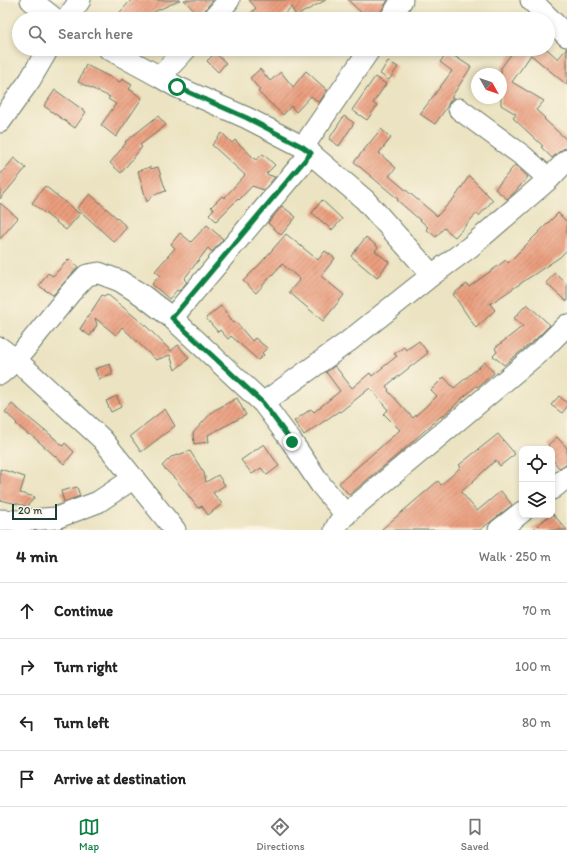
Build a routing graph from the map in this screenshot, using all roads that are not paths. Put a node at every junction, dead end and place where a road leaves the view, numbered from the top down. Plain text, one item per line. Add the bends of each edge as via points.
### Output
1 (31, 0) edge
2 (80, 0) edge
3 (230, 0) edge
4 (402, 0) edge
5 (531, 0) edge
6 (46, 12) edge
7 (72, 12) edge
8 (219, 12) edge
9 (394, 12) edge
10 (543, 12) edge
11 (555, 24) edge
12 (567, 36) edge
13 (44, 56) edge
14 (122, 56) edge
15 (180, 56) edge
16 (366, 56) edge
17 (160, 77) junction
18 (459, 109) dead end
19 (0, 122) edge
20 (307, 150) junction
21 (567, 160) edge
22 (549, 179) junction
23 (432, 275) junction
24 (172, 318) junction
25 (567, 325) edge
26 (8, 354) edge
27 (0, 374) edge
28 (263, 403) junction
29 (567, 477) edge
30 (134, 478) junction
31 (555, 487) edge
32 (519, 514) edge
33 (0, 520) edge
34 (340, 522) edge
35 (175, 530) edge
36 (500, 530) edge

1 - 6 street
2 - 7 street
3 - 8 street
4 - 9 street
5 - 10 street
11 - 12 street
13 - 19 street
14 - 17 street
15 - 17 street
16 - 20 street
17 - 20 street
18 - 22 street via 523,156
20 - 23 street via 365,200
20 - 24 street via 288,179
21 - 22 street
22 - 23 street via 470,248
23 - 28 street via 349,341
24 - 26 street via 120,281 99,273 87,275
24 - 28 street
25 - 34 street via 543,349
26 - 27 street
26 - 30 street via 102,439
28 - 34 street via 321,485
29 - 31 street
30 - 33 street via 98,502 56,518
30 - 35 street
32 - 36 street

